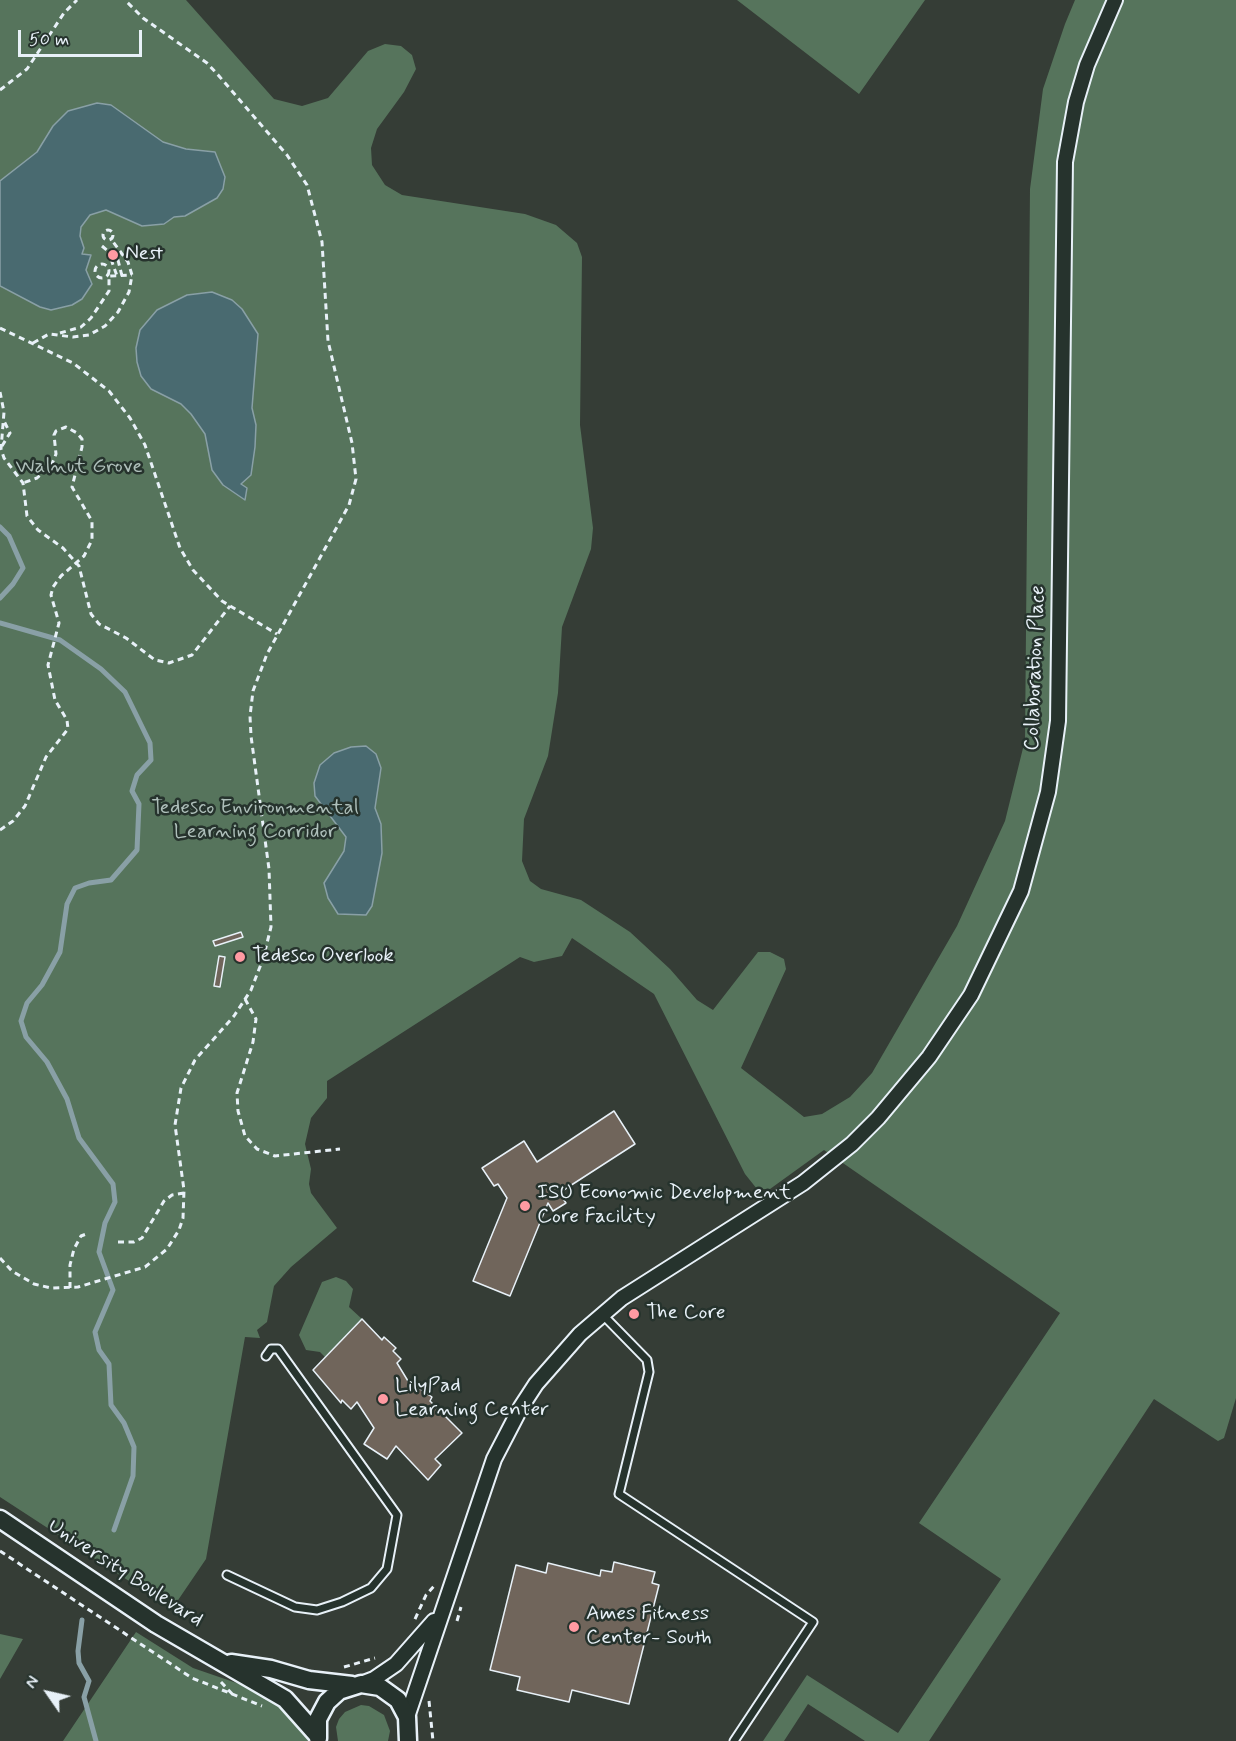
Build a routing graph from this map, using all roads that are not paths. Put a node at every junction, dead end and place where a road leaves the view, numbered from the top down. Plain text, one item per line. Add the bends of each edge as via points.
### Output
1 (1115, 0) edge
2 (602, 1314) junction
3 (266, 1356) dead end
4 (0, 1519) edge
5 (227, 1575) dead end
6 (441, 1612) junction
7 (227, 1663) junction
8 (357, 1684) junction
9 (409, 1732) edge
10 (318, 1738) edge
11 (734, 1741) edge

1 - 2 street, Collaboration Place via 1087,65 1065,162 1058,721 1048,792 1021,891 987,967 957,1018 878,1118 802,1183
2 - 6 street, Collaboration Place via 558,1357 521,1407 494,1459
2 - 11 lane via 647,1360 649,1372 619,1494 813,1622
3 - 5 lane via 278,1349 397,1515 387,1569 371,1588 342,1602 317,1610 295,1607
4 - 7 street, University Boulevard via 156,1624
6 - 8 street, Collaboration Place via 408,1653 374,1679
6 - 9 street, Collaboration Place
7 - 8 street, University Boulevard via 271,1669 309,1680
7 - 10 street, University Boulevard via 285,1699
8 - 9 street, University Boulevard via 380,1687 390,1693 404,1708
8 - 10 street via 339,1691 327,1702 318,1719

